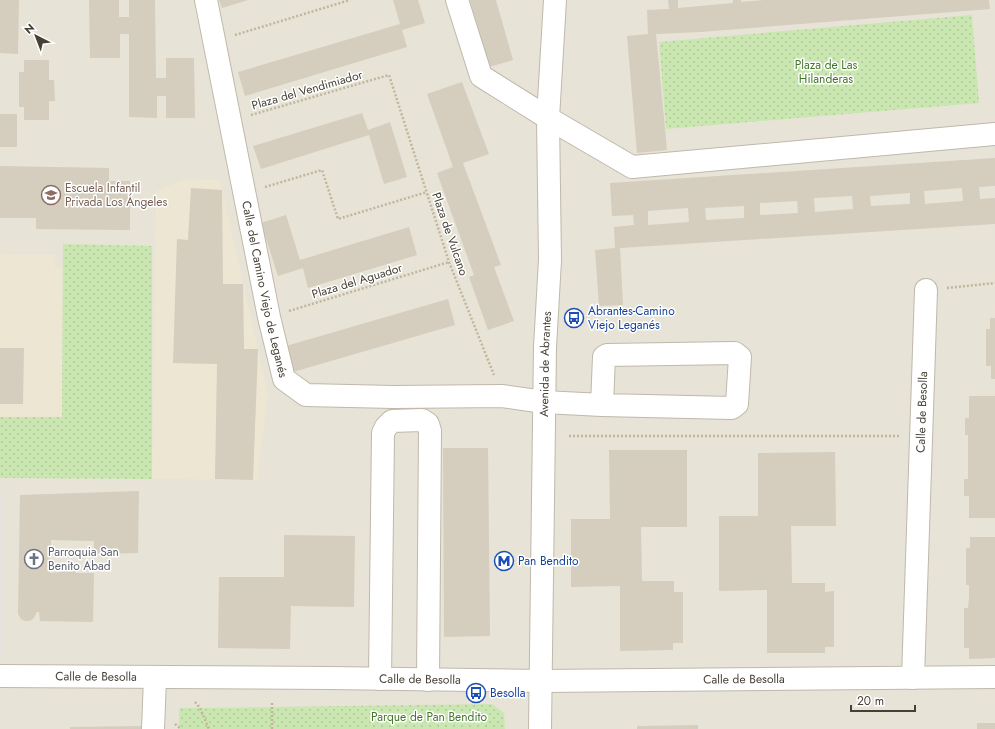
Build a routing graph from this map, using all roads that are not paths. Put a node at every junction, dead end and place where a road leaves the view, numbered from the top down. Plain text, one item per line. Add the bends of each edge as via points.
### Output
1 (206, 0) edge
2 (457, 0) edge
3 (555, 0) edge
4 (548, 118) junction
5 (995, 134) edge
6 (926, 290) road end
7 (544, 402) junction
8 (602, 405) junction
9 (0, 676) edge
10 (155, 678) junction
11 (913, 678) junction
12 (995, 678) edge
13 (380, 679) junction
14 (428, 680) junction
15 (541, 681) junction
16 (153, 729) edge
17 (540, 729) edge

1 - 7 street, Calle del Camino Viejo de Leganés via 269,317 284,378 306,395 502,396
2 - 4 street via 481,76
3 - 4 street, Avenida de Abrantes
4 - 5 street via 632,167
4 - 7 street, Avenida de Abrantes via 550,260
6 - 11 street, Calle de Besolla
7 - 8 street, Calle del Camino Viejo de Leganés
7 - 15 street, Avenida de Abrantes
8 - 8 street, Calle del Camino Viejo de Leganés via 732,408 737,404 740,357 735,353 607,354 604,358
9 - 10 street, Calle de Besolla
10 - 13 street, Calle de Besolla
10 - 16 street
11 - 12 street, Calle de Besolla
11 - 15 street, Calle de Besolla
13 - 14 street, Calle de Besolla
13 - 14 street via 383,433 392,421 422,420 428,424 430,431
14 - 15 street, Calle de Besolla
15 - 17 street, Avenida de Abrantes

